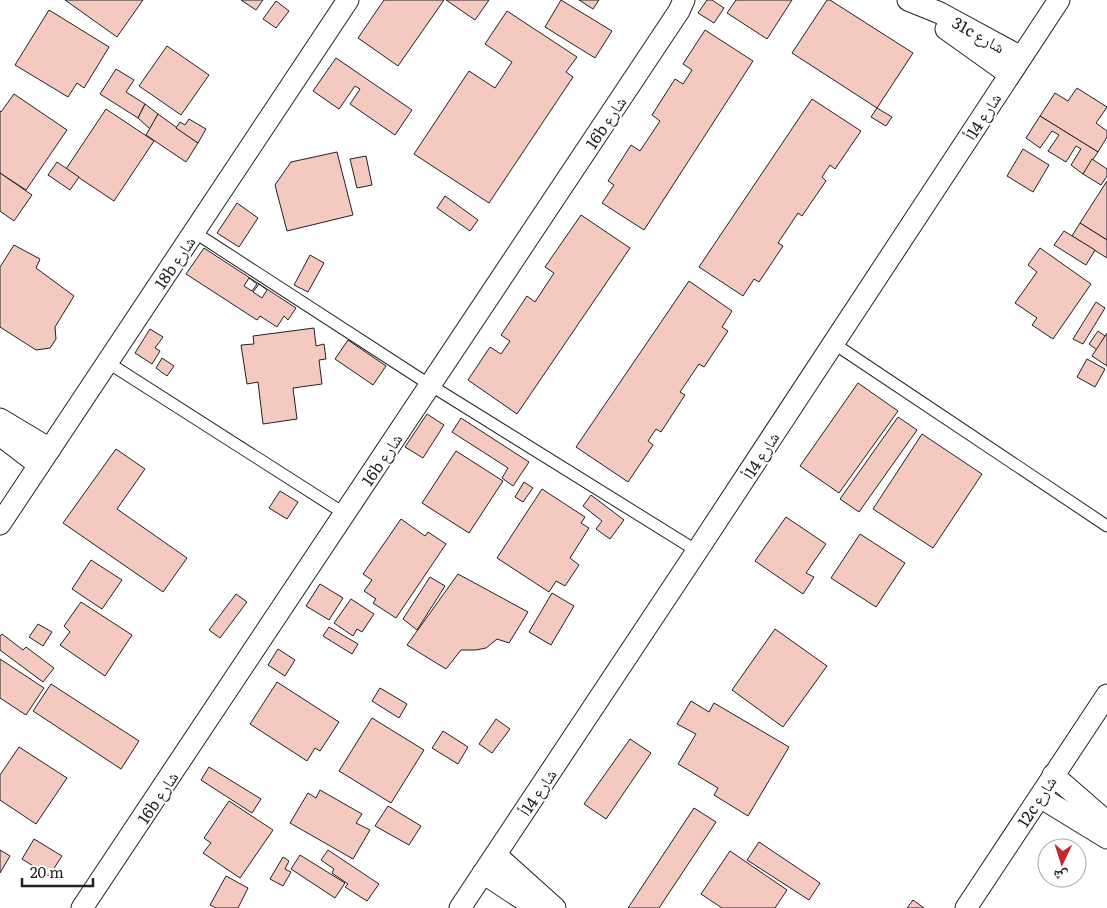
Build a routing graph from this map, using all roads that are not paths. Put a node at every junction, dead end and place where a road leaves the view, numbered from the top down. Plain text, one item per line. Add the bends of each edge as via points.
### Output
1 (348, 0) edge
2 (908, 0) edge
3 (1059, 0) edge
4 (684, 4) edge
5 (1015, 65) junction
6 (194, 232) junction
7 (833, 343) junction
8 (107, 362) junction
9 (430, 385) junction
10 (0, 419) edge
11 (0, 435) edge
12 (44, 457) junction
13 (345, 514) junction
14 (0, 524) edge
15 (1107, 526) edge
16 (697, 551) junction
17 (1107, 695) edge
18 (1053, 776) junction
19 (1040, 797) junction
20 (1107, 822) edge
21 (1107, 838) edge
22 (496, 854) junction
23 (483, 873) junction
24 (82, 908) edge
25 (460, 908) edge
26 (536, 908) edge
27 (555, 908) edge
28 (966, 908) edge

1 - 6 street, 18b شارع
2 - 5 street, 31c شارع via 940,13
3 - 5 street, شارع 14أ
4 - 9 street, 16b شارع
5 - 7 street, شارع 14أ
6 - 8 street, 18b شارع
6 - 9 lane
7 - 15 lane
7 - 16 street, شارع 14أ
8 - 12 street, 18b شارع
8 - 13 lane
9 - 13 street, 16b شارع
9 - 16 lane
10 - 12 street
11 - 12 street
12 - 14 street, 18b شارع
13 - 24 street, 16b شارع
16 - 22 street, شارع 14أ
17 - 18 street, 12c شارع
18 - 19 street, 12c شارع
18 - 20 street
19 - 21 street
19 - 28 street, 12c شارع
22 - 23 street, شارع 14أ
22 - 27 street
23 - 25 street, شارع 14أ
23 - 26 street

